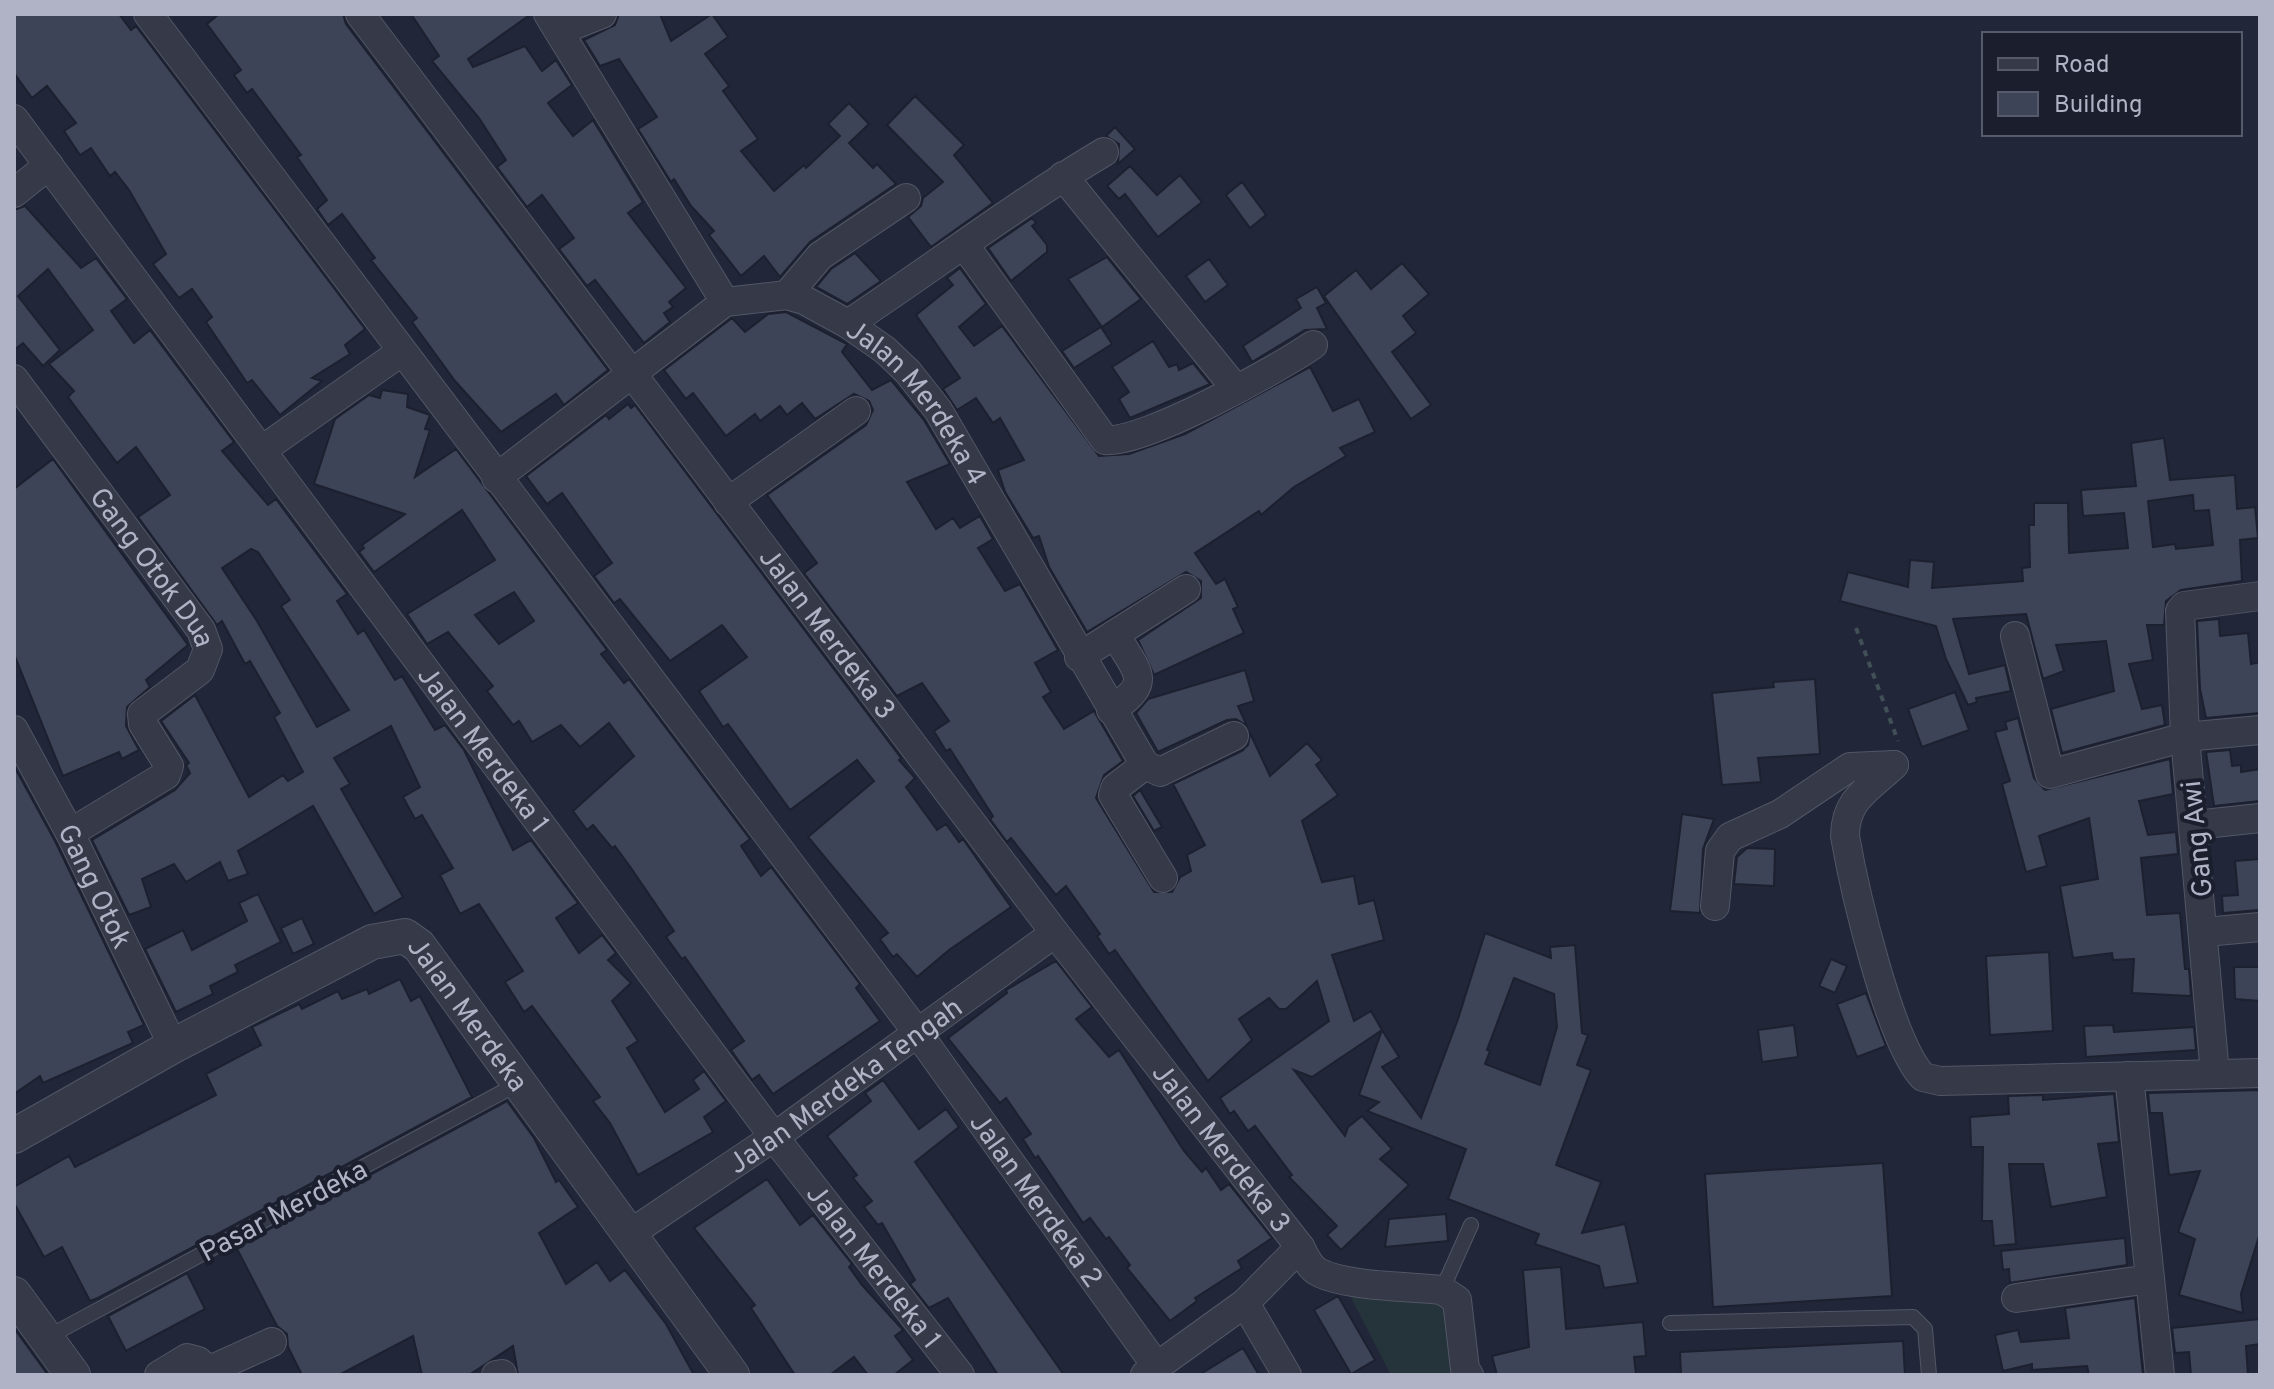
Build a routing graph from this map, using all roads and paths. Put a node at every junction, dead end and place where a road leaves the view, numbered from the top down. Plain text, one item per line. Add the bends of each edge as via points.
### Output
1 (148, 14) edge
2 (360, 14) edge
3 (602, 14) edge
4 (554, 22) edge
5 (15, 123) edge
6 (1104, 152) dead end
7 (49, 165) junction
8 (1063, 176) junction
9 (14, 193) edge
10 (906, 198) dead end
11 (965, 246) junction
12 (787, 295) junction
13 (725, 302) junction
14 (848, 324) junction
15 (1313, 345) dead end
16 (401, 352) junction
17 (630, 374) junction
18 (14, 379) edge
19 (1236, 389) junction
20 (856, 411) dead end
21 (262, 450) junction
22 (496, 478) junction
23 (728, 502) junction
24 (1186, 589) dead end
25 (2260, 596) edge
26 (1856, 628) dead end
27 (1115, 634) junction
28 (2015, 636) dead end
29 (1079, 657) junction
30 (1111, 710) junction
31 (14, 730) edge
32 (2260, 730) edge
33 (1234, 736) dead end
34 (2185, 737) junction
35 (1145, 765) junction
36 (1894, 765) junction
37 (2260, 818) edge
38 (2195, 825) junction
39 (70, 833) junction
40 (1163, 878) dead end
41 (1715, 906) dead end
42 (2260, 927) edge
43 (2205, 932) junction
44 (1055, 933) junction
45 (917, 1032) junction
46 (173, 1046) junction
47 (2260, 1073) edge
48 (2215, 1074) junction
49 (2129, 1076) junction
50 (521, 1082) junction
51 (14, 1136) edge
52 (774, 1137) junction
53 (1471, 1225) dead end
54 (631, 1233) junction
55 (1300, 1247) junction
56 (2150, 1279) junction
57 (1442, 1290) junction
58 (14, 1294) edge
59 (2016, 1298) dead end
60 (1245, 1303) junction
61 (1670, 1323) dead end
62 (45, 1339) junction
63 (272, 1342) dead end
64 (1151, 1371) edge
65 (212, 1373) edge
66 (73, 1375) edge
67 (159, 1375) edge
68 (732, 1375) edge
69 (960, 1375) edge
70 (1287, 1375) edge
71 (1469, 1375) edge
72 (1929, 1375) edge
73 (2160, 1375) edge

1 - 16 street, Jalan Merdeka 2
2 - 17 street, Jalan Merdeka 3
3 - 4 street
4 - 13 street
5 - 7 street, Jalan Merdeka 1
6 - 8 street
7 - 9 street
7 - 21 street, Jalan Merdeka 1
8 - 11 street
8 - 19 street
10 - 12 street via 820,256
11 - 14 street
11 - 19 street via 1105,440 1172,420
12 - 13 street
12 - 14 street, Jalan Merdeka 4
13 - 17 street
14 - 29 street, Jalan Merdeka 4 via 885,350 938,410
15 - 19 street
16 - 21 street
16 - 22 street, Jalan Merdeka 2
17 - 22 street
17 - 23 street, Jalan Merdeka 3
18 - 39 street, Gang Otok Dua via 201,630 208,649 200,670 142,714 169,766 166,775
20 - 23 street
21 - 52 street, Jalan Merdeka 1
22 - 45 street, Jalan Merdeka 2
23 - 44 street, Jalan Merdeka 3
24 - 27 street
25 - 34 street, Gang Awi via 2184,606 2180,614
26 - 36 path via 1899,743
27 - 29 street
27 - 30 street via 1138,685 1136,693
28 - 34 street via 2050,774
29 - 30 street, Jalan Merdeka 4
30 - 35 street, Jalan Merdeka 4
31 - 39 street, Gang Otok
32 - 34 street
33 - 35 street via 1160,772
34 - 38 street, Gang Awi
35 - 40 street via 1113,795
36 - 41 street via 1850,767 1780,814 1730,837 1720,851
36 - 49 street via 1850,805 1845,836 1870,943 1903,1043 1920,1074 1940,1081
37 - 38 street
38 - 43 street, Gang Awi
39 - 46 street, Gang Otok
42 - 43 street
43 - 48 street, Gang Awi
44 - 45 street, Jalan Merdeka Tengah
44 - 55 street, Jalan Merdeka 3
45 - 52 street, Jalan Merdeka Tengah
45 - 64 street, Jalan Merdeka 2
46 - 50 street, Jalan Merdeka via 372,942 398,935 419,946
46 - 51 street, Jalan Merdeka
47 - 48 street
48 - 49 street
49 - 56 street
50 - 54 street, Jalan Merdeka
50 - 62 lane, Pasar Merdeka
52 - 54 street, Jalan Merdeka Tengah
52 - 69 street, Jalan Merdeka 1
53 - 57 lane
54 - 68 street, Jalan Merdeka
55 - 57 street, Jalan Merdeka 3 via 1315,1271 1333,1278
55 - 60 street
56 - 59 street
56 - 73 street
57 - 71 street via 1457,1300
58 - 62 street
60 - 64 street
60 - 70 street
61 - 72 lane via 1913,1317 1925,1329
62 - 66 street
63 - 65 street
65 - 67 street via 187,1358

